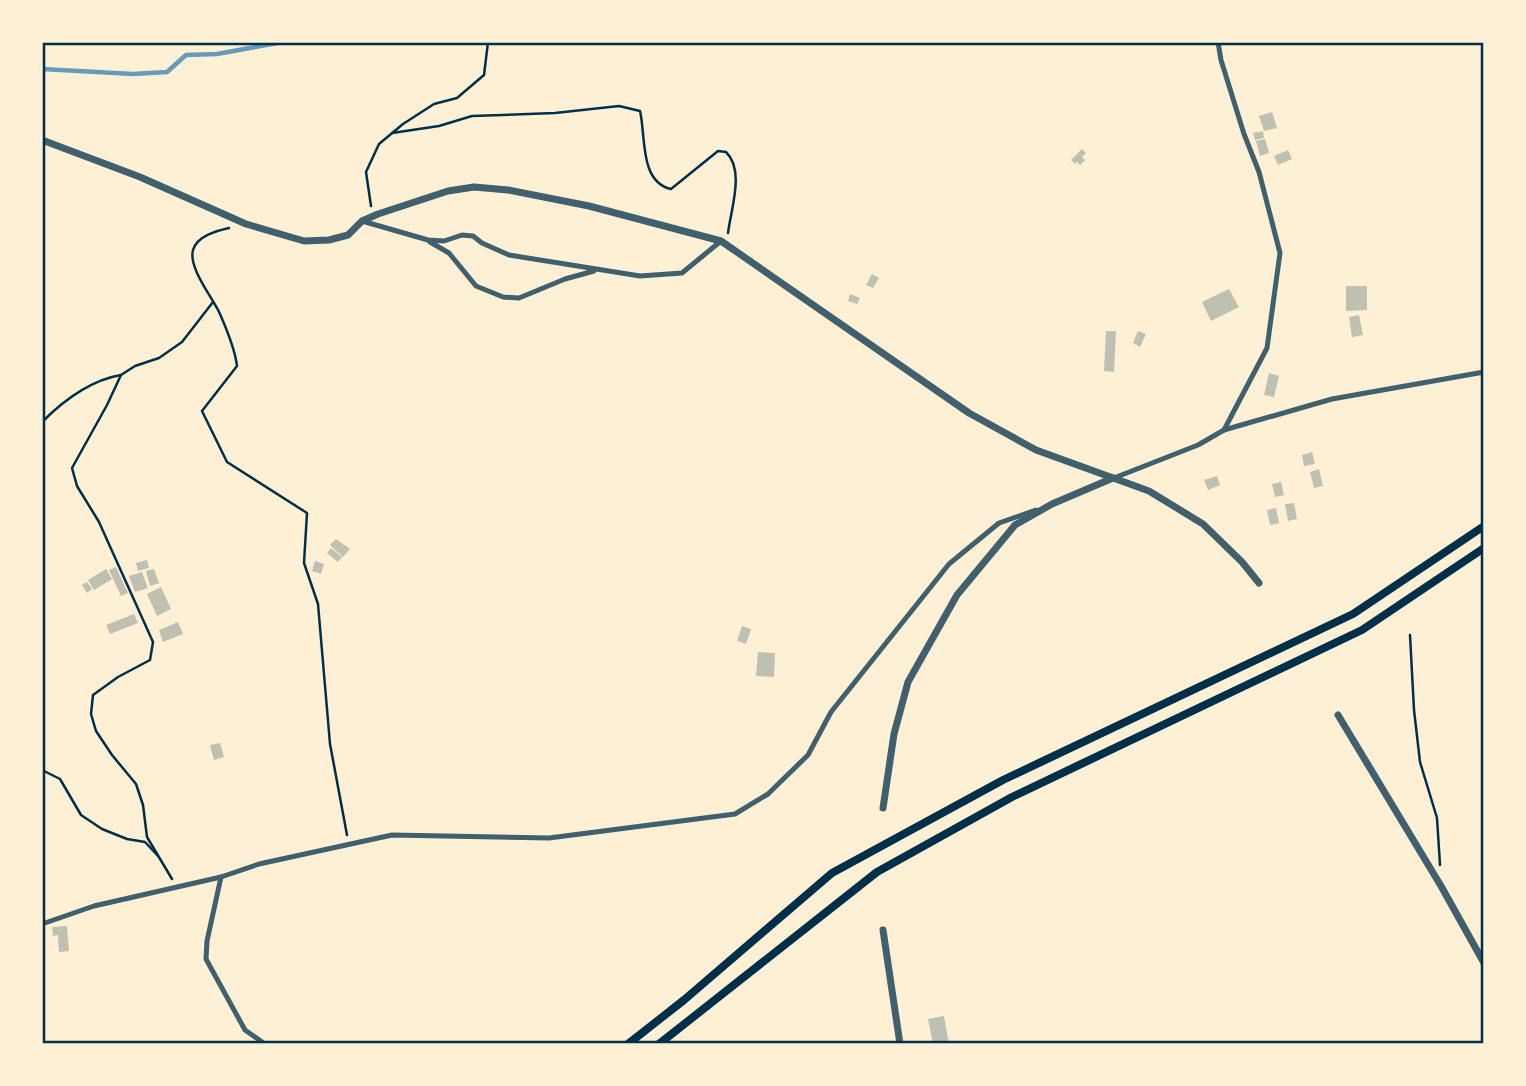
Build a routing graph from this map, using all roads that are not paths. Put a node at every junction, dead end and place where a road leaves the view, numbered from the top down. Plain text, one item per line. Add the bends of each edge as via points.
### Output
1 (1218, 42) edge
2 (42, 140) edge
3 (362, 221) junction
4 (428, 240) junction
5 (721, 241) junction
6 (598, 270) junction
7 (1484, 372) edge
8 (1224, 430) junction
9 (1114, 478) junction
10 (1052, 504) junction
11 (1484, 526) edge
12 (1484, 548) edge
13 (1259, 583) dead end
14 (1338, 715) dead end
15 (883, 808) dead end
16 (221, 877) junction
17 (42, 923) edge
18 (883, 929) dead end
19 (1484, 963) edge
20 (265, 1044) edge
21 (628, 1044) edge
22 (659, 1044) edge
23 (900, 1044) edge

1 - 8 street via 1280,253 1267,348
2 - 3 street via 246,224 304,241 348,235
3 - 4 street
3 - 5 street via 421,199 474,187 589,206
4 - 6 street via 473,236 509,255
4 - 6 street via 449,253 476,286 503,297 519,298
5 - 6 street via 682,273 640,276
5 - 9 street via 969,413 1036,450
7 - 8 street via 1332,399
8 - 9 street via 1198,446
9 - 10 street
9 - 13 street via 1149,491 1203,524
10 - 15 street via 1015,525 957,595 933,635 908,682 894,734
10 - 16 street via 999,523 949,564 831,712 808,755 768,794 734,814 549,838 391,835 259,864
11 - 21 main road via 1353,614 1003,780 832,873
12 - 22 main road via 1362,630 1012,797 877,872
14 - 19 street
16 - 17 street via 94,906
16 - 20 street via 206,958 245,1030
18 - 23 street

